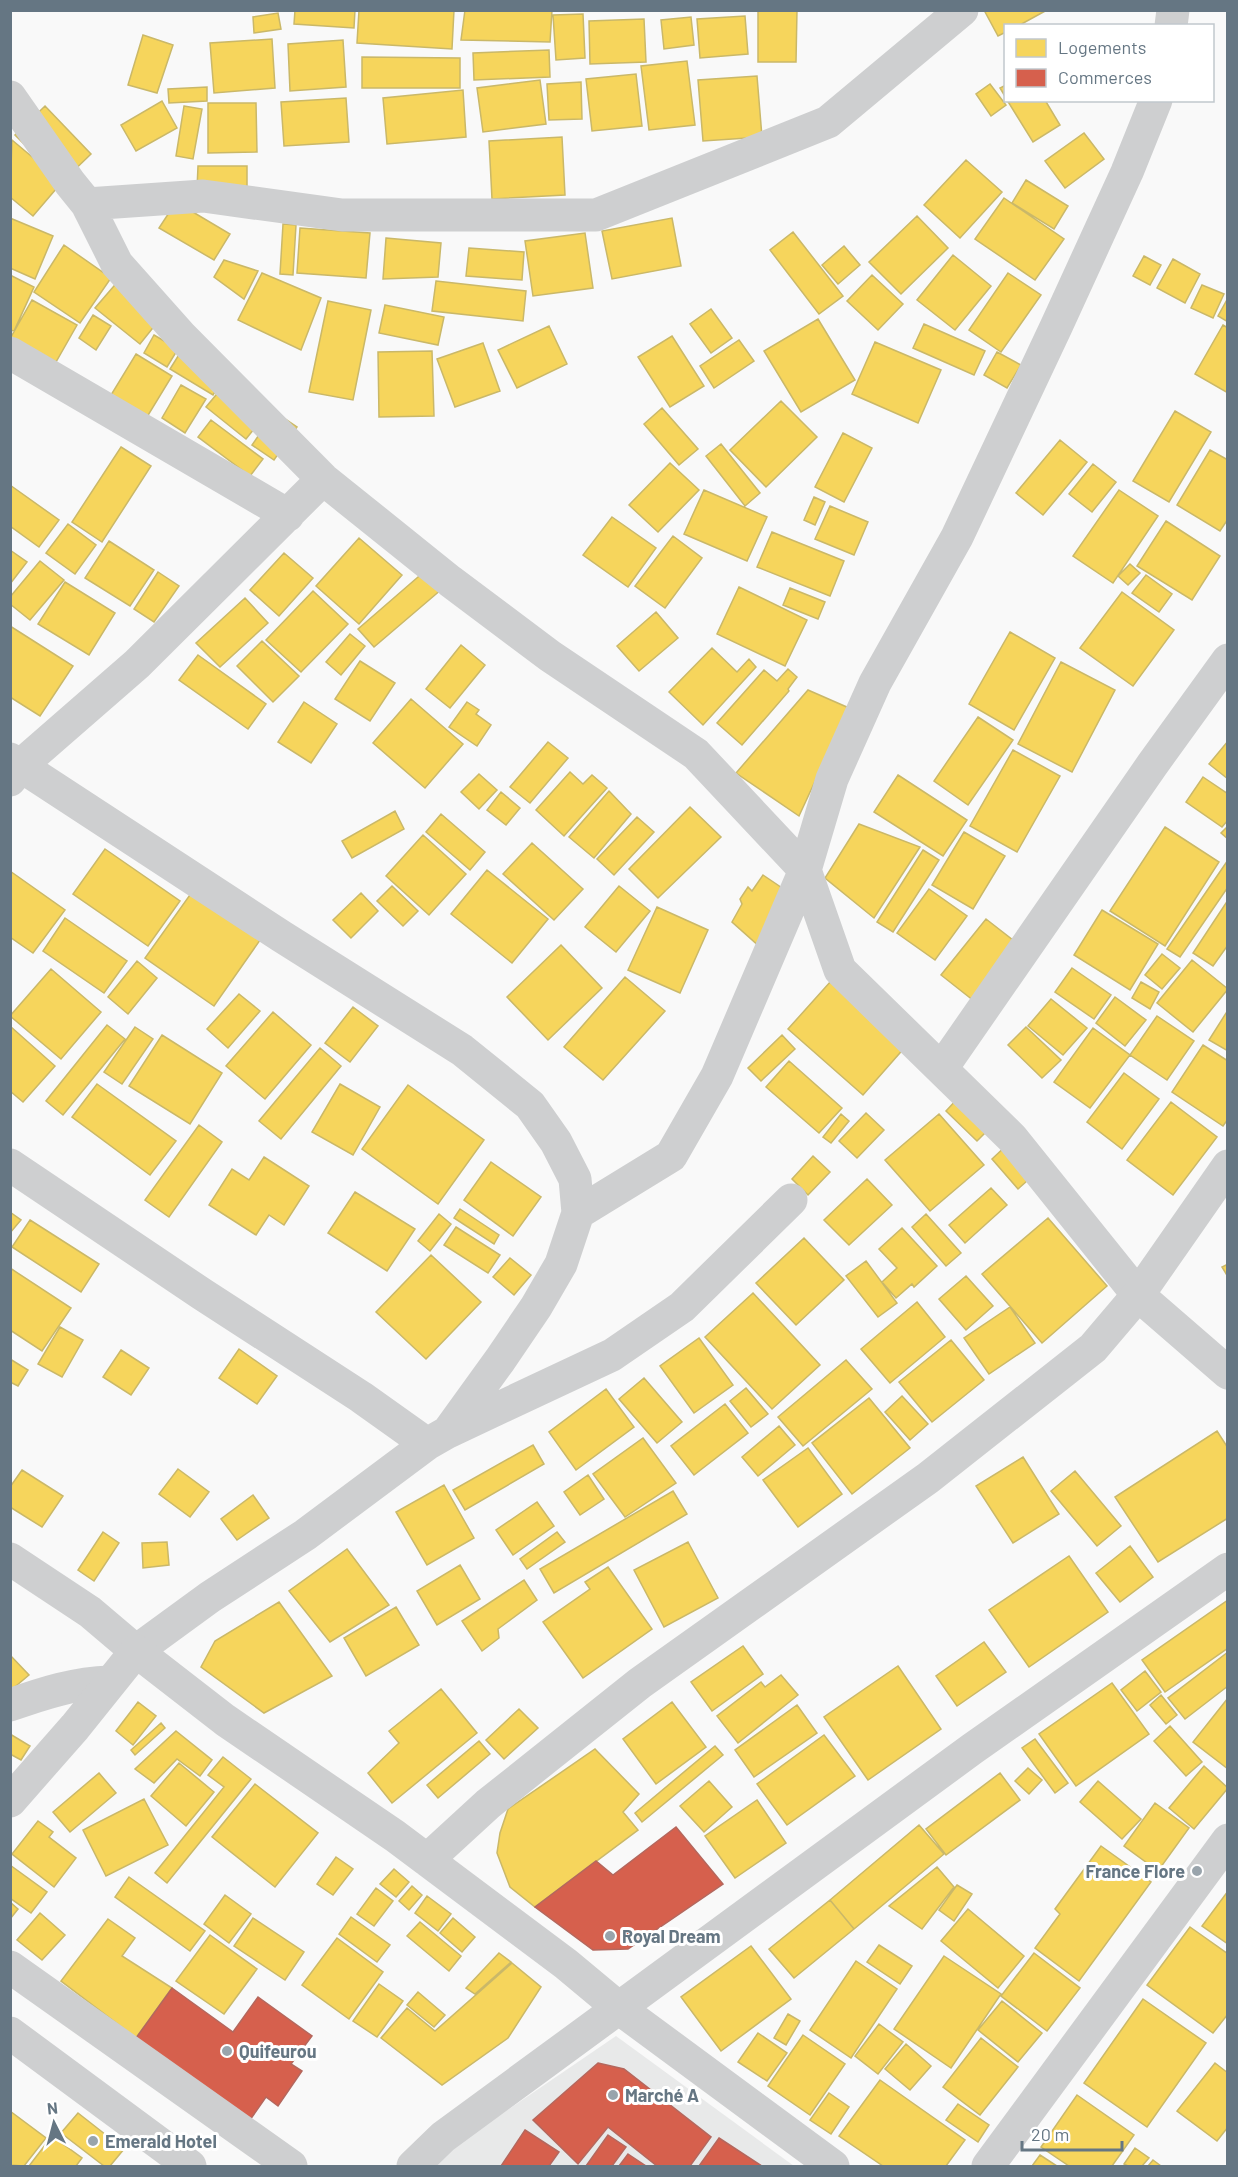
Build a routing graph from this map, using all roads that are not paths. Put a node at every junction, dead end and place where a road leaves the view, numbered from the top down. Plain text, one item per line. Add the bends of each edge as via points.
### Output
1 (962, 10) edge
2 (10, 97) edge
3 (1155, 102) edge
4 (87, 204) junction
5 (10, 353) edge
6 (323, 479) junction
7 (288, 515) junction
8 (1227, 660) edge
9 (14, 768) edge
10 (806, 870) junction
11 (942, 1068) junction
12 (10, 1165) edge
13 (1227, 1166) edge
14 (791, 1200) dead end
15 (578, 1213) junction
16 (1138, 1294) junction
17 (1227, 1373) edge
18 (437, 1438) junction
19 (10, 1559) edge
20 (1227, 1569) edge
21 (136, 1651) junction
22 (110, 1682) junction
23 (10, 1705) edge
24 (10, 1801) edge
25 (1227, 1840) edge
26 (427, 1860) junction
27 (10, 1967) edge
28 (620, 2009) junction
29 (10, 2033) edge
30 (190, 2166) edge
31 (291, 2166) edge
32 (413, 2166) edge
33 (833, 2166) edge
34 (988, 2166) edge

1 - 4 street via 828,122 596,215 342,215 203,196
2 - 4 street
3 - 10 street via 1127,172 957,537 875,683 832,779
4 - 6 street via 117,264 182,337
5 - 7 street
6 - 7 street
6 - 10 street via 550,656 696,754
7 - 9 street via 137,664
8 - 11 street
9 - 15 street via 462,1050 530,1105 575,1179
10 - 11 street via 840,970
10 - 15 street via 717,1076 671,1156
11 - 16 street via 1012,1138
12 - 18 street via 362,1397
13 - 16 street
14 - 18 street via 682,1307 612,1355
15 - 18 street via 561,1264 536,1307
16 - 17 street
16 - 26 street via 1093,1348 928,1478 639,1683 488,1804
18 - 21 street
19 - 21 street via 90,1612
20 - 28 street via 972,1749
21 - 22 street
21 - 26 street via 225,1720
22 - 23 street via 57,1689
22 - 24 street
25 - 34 street
26 - 28 street
27 - 31 street
28 - 32 street via 443,2137
28 - 33 street
29 - 30 street

